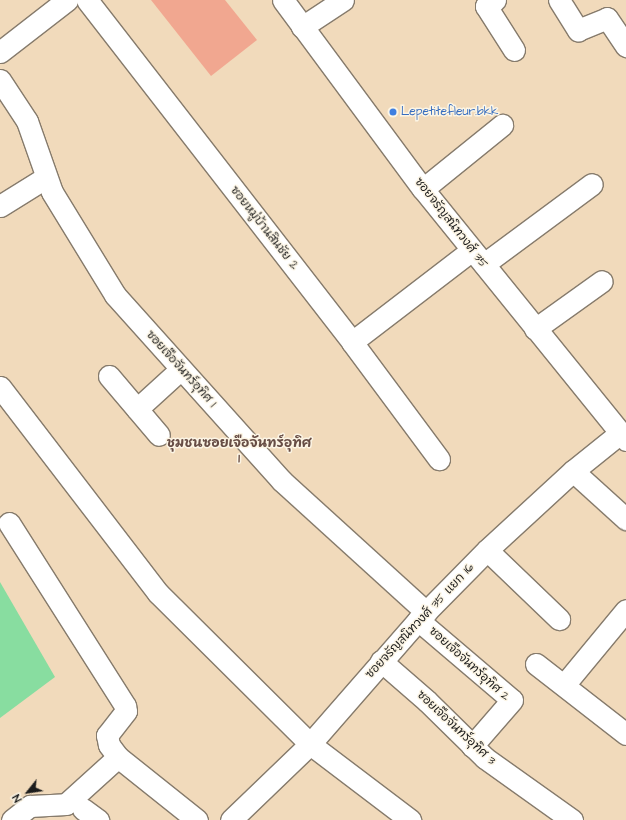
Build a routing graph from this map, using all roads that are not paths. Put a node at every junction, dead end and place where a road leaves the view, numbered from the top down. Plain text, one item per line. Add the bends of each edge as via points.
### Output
1 (67, 0) edge
2 (87, 0) edge
3 (283, 0) edge
4 (343, 0) edge
5 (495, 0) edge
6 (559, 0) edge
7 (302, 27) junction
8 (626, 46) edge
9 (514, 50) dead end
10 (0, 52) edge
11 (0, 80) edge
12 (502, 125) dead end
13 (45, 178) junction
14 (592, 184) dead end
15 (423, 190) junction
16 (0, 206) edge
17 (478, 257) junction
18 (602, 282) dead end
19 (535, 329) junction
20 (352, 342) junction
21 (181, 369) junction
22 (109, 376) dead end
23 (0, 387) edge
24 (137, 409) junction
25 (159, 435) dead end
26 (622, 437) edge
27 (439, 459) dead end
28 (573, 471) junction
29 (626, 519) edge
30 (9, 523) dead end
31 (487, 550) junction
32 (626, 610) edge
33 (422, 616) junction
34 (559, 619) dead end
35 (381, 661) junction
36 (536, 664) dead end
37 (564, 685) junction
38 (626, 734) edge
39 (310, 744) junction
40 (472, 746) junction
41 (118, 757) junction
42 (12, 820) edge
43 (197, 820) edge
44 (231, 820) edge
45 (410, 820) edge
46 (572, 820) edge

1 - 10 street
2 - 20 street, ซอยหมู่บ้านสินชัย 2
3 - 7 street, ซอยจรัญสนิทวงศ์ 35
4 - 7 street
5 - 9 street via 486,6
6 - 8 street via 578,30 607,18
7 - 15 street, ซอยจรัญสนิทวงศ์ 35
11 - 13 street, ซอยเจือจันทร์อุทิศ 1 via 27,121
12 - 15 street
13 - 16 street
13 - 21 street, ซอยเจือจันทร์อุทิศ 1 via 115,295
14 - 17 street
15 - 17 street, ซอยจรัญสนิทวงศ์ 35
17 - 19 street, ซอยจรัญสนิทวงศ์ 35
17 - 20 street
18 - 19 street
19 - 26 street, ซอยจรัญสนิทวงศ์ 35
20 - 27 street, ซอยหมู่บ้านสินชัย 2
21 - 24 street
21 - 33 street, ซอยเจือจันทร์อุทิศ 1 via 282,481
22 - 24 street
23 - 39 street via 158,593
24 - 25 street
26 - 28 street, ซอยจรัญสนิทวงศ์ 35 แยก 16
28 - 29 street
28 - 31 street, ซอยจรัญสนิทวงศ์ 35 แยก 16
30 - 41 street via 125,706 126,711 106,738
31 - 33 street, ซอยจรัญสนิทวงศ์ 35 แยก 16
31 - 34 street
32 - 37 street
33 - 35 street, ซอยจรัญสนิทวงศ์ 35 แยก 16
33 - 40 street, ซอยเจือจันทร์อุทิศ 2 via 512,700
35 - 39 street, ซอยจรัญสนิทวงศ์ 35 แยก 16
35 - 40 street, ซอยเจือจันทร์อุทิศ 3 via 427,701
36 - 37 street
37 - 38 street
39 - 44 street, ซอยจรัญสนิทวงศ์ 35 แยก 16
39 - 45 street
40 - 46 street, ซอยเจือจันทร์อุทิศ 3
41 - 42 street via 66,804 30,806
41 - 43 street

